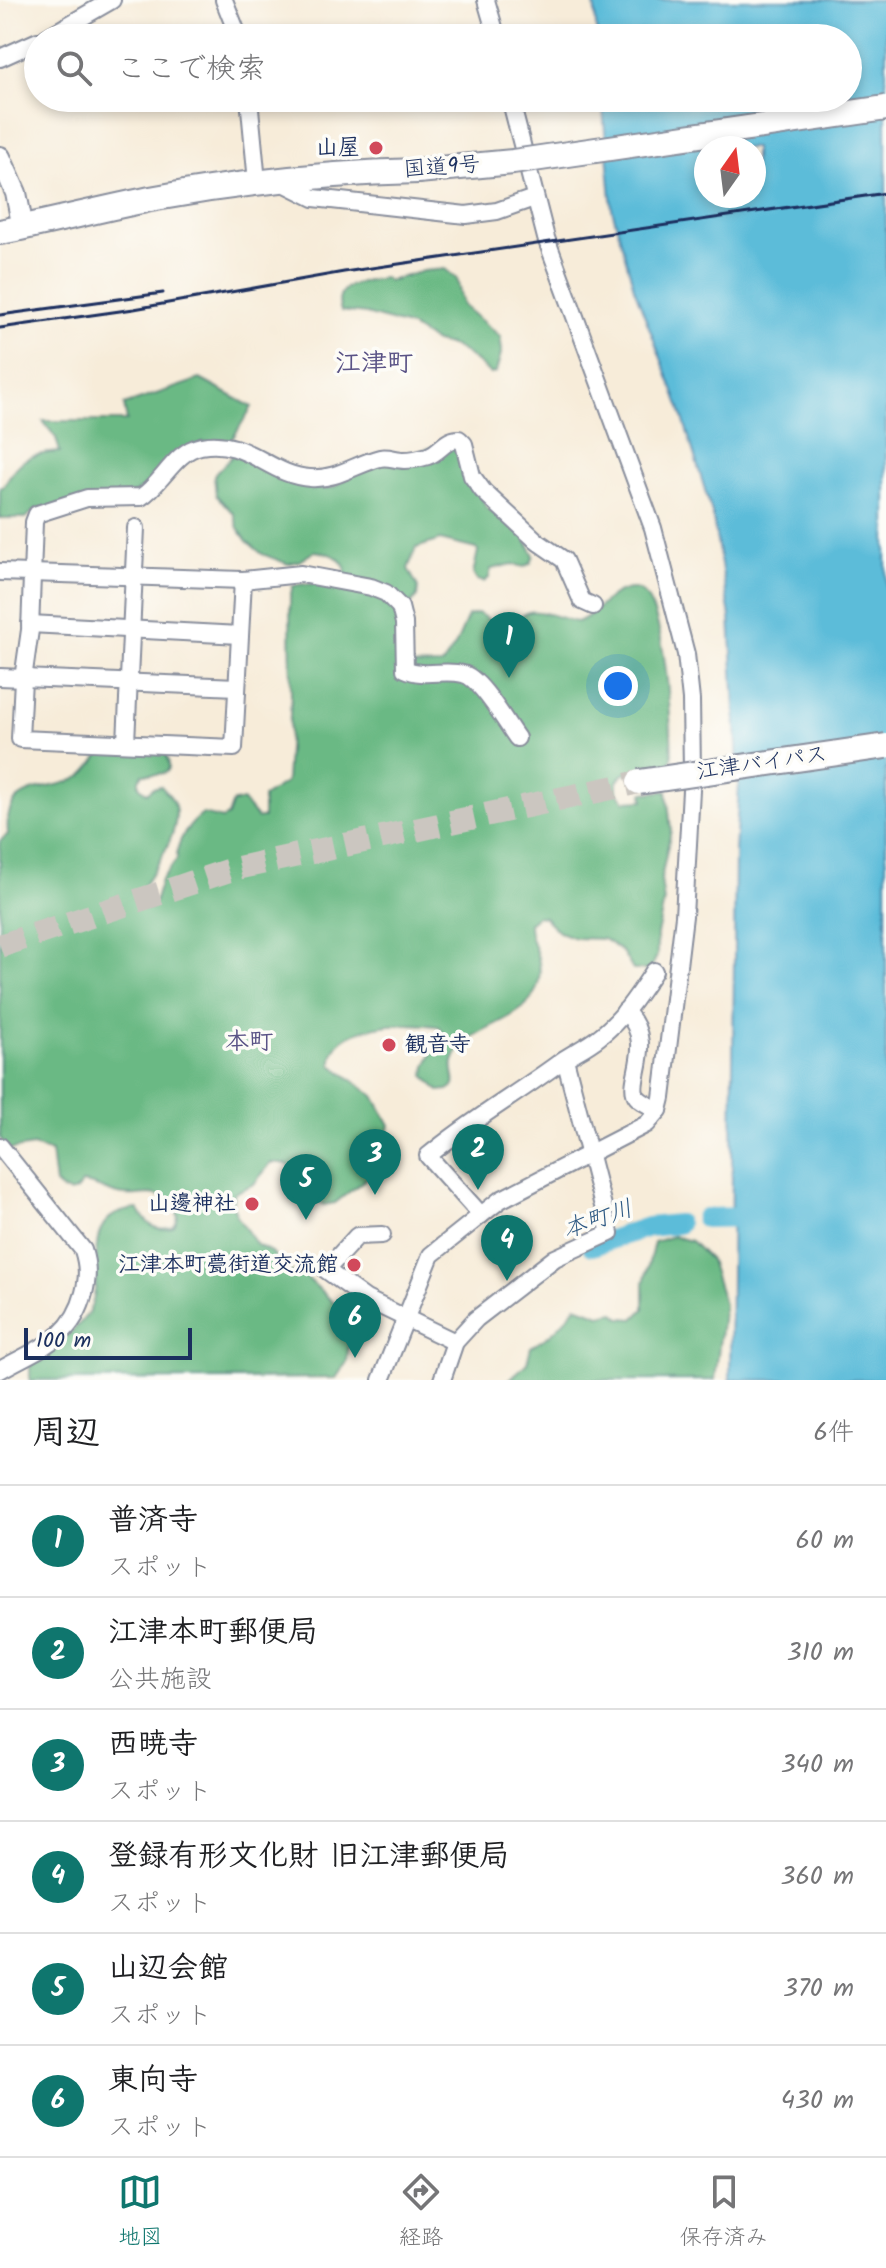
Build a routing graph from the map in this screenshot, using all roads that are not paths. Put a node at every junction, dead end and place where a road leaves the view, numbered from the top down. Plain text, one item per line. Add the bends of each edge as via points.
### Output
1 (112, 0) edge
2 (224, 0) edge
3 (491, 4) edge
4 (70, 24) edge
5 (233, 24) edge
6 (495, 24) edge
7 (24, 47) edge
8 (0, 58) edge
9 (886, 108) edge
10 (862, 111) edge
11 (252, 112) edge
12 (513, 112) edge
13 (858, 112) edge
14 (0, 157) edge
15 (268, 181) junction
16 (534, 198) junction
17 (11, 230) edge
18 (136, 528) dead end
19 (0, 572) edge
20 (31, 574) junction
21 (134, 577) junction
22 (243, 580) junction
23 (593, 606) dead end
24 (30, 624) junction
25 (132, 629) junction
26 (240, 635) junction
27 (0, 677) edge
28 (23, 679) junction
29 (129, 684) junction
30 (237, 687) junction
31 (517, 738) dead end
32 (126, 742) junction
33 (886, 746) edge
34 (697, 771) junction
35 (639, 782) tunnel mouth
36 (654, 971) dead end
37 (625, 1011) junction
38 (565, 1059) junction
39 (659, 1110) junction
40 (0, 1146) edge
41 (590, 1152) junction
42 (481, 1215) junction
43 (382, 1235) dead end
44 (406, 1319) junction
45 (455, 1342) junction
46 (0, 1370) edge
47 (381, 1380) edge
48 (442, 1380) edge

1 - 4 street
2 - 5 street
3 - 6 street
7 - 8 street
9 - 10 highway, 国道9号, bridge
11 - 15 street
12 - 16 street
13 - 15 highway, 国道9号, bridge via 513,162
14 - 17 main road via 16,193
15 - 16 street via 314,198 466,215
15 - 17 highway, 国道9号
16 - 34 street via 653,528 686,654
18 - 21 street
19 - 20 street
20 - 21 street
20 - 23 street via 37,514 87,498 141,497 197,447 220,445 249,452 311,478 338,475 380,458 430,455 456,438 464,444 472,476 483,491 564,560 582,601
20 - 24 street
21 - 22 street
21 - 25 street
22 - 26 street
22 - 31 street via 301,574 386,593 402,612 405,669 467,675
24 - 25 street
24 - 28 street
25 - 26 street
25 - 29 street
26 - 30 street
27 - 28 street
28 - 29 street
28 - 32 street via 20,739
29 - 30 street
29 - 32 street
30 - 32 street via 234,748
33 - 34 street, bridge
33 - 35 highway, 江津バイパス, bridge
34 - 39 street
36 - 37 street
37 - 38 street via 600,1037
37 - 39 street via 640,1043 634,1090
38 - 41 street
38 - 42 street via 428,1156
39 - 41 street via 647,1124
40 - 46 street via 83,1250 87,1265 80,1308 63,1333
41 - 42 street
41 - 45 street via 610,1233 540,1267
42 - 44 street via 431,1255
43 - 44 street via 357,1236 326,1270
44 - 45 street
44 - 47 street
45 - 48 street

